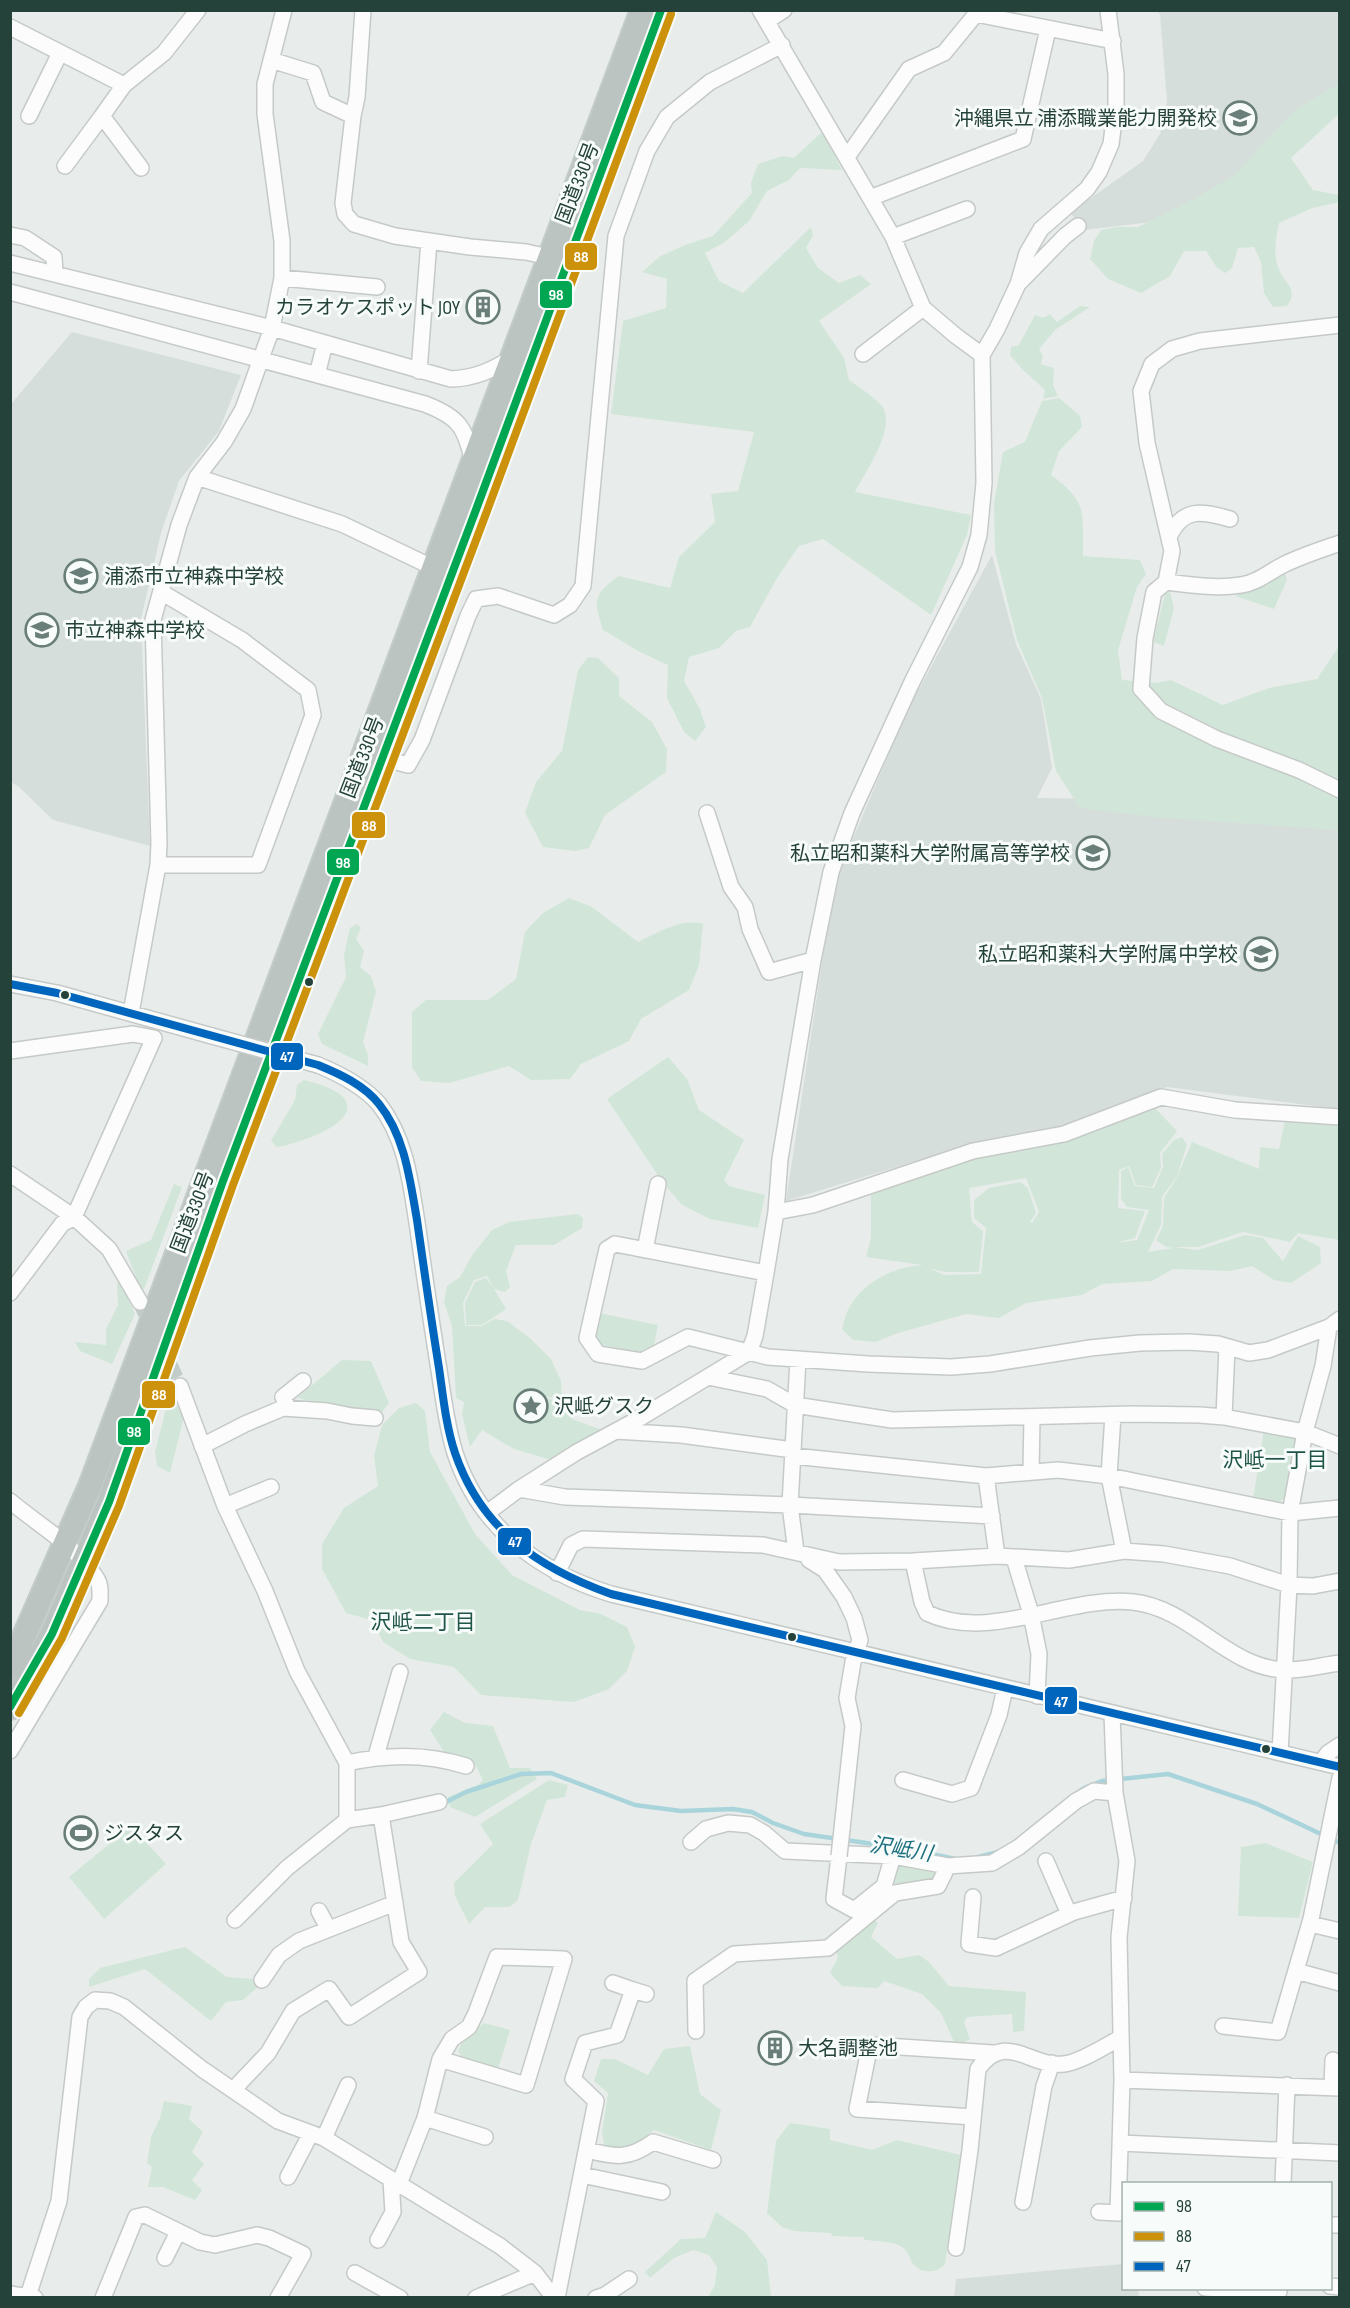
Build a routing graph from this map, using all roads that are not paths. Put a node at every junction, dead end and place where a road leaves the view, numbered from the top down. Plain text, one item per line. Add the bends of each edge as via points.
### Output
1 (198, 10) edge
2 (284, 10) edge
3 (363, 10) edge
4 (642, 10) edge
5 (661, 10) edge
6 (784, 10) edge
7 (1108, 10) edge
8 (764, 16) edge
9 (10, 27) edge
10 (1048, 29) junction
11 (1113, 41) junction
12 (782, 45) junction
13 (60, 53) junction
14 (270, 60) junction
15 (124, 85) junction
16 (29, 116) dead end
17 (102, 116) junction
18 (353, 117) junction
19 (847, 157) junction
20 (64, 166) dead end
21 (141, 168) dead end
22 (870, 198) junction
23 (967, 209) dead end
24 (1078, 226) dead end
25 (10, 235) edge
26 (893, 237) junction
27 (429, 241) junction
28 (549, 257) junction
29 (10, 263) edge
30 (55, 272) junction
31 (282, 278) junction
32 (1018, 284) junction
33 (377, 286) dead end
34 (10, 292) edge
35 (923, 308) junction
36 (1340, 325) edge
37 (272, 328) junction
38 (325, 344) junction
39 (863, 354) dead end
40 (982, 355) junction
41 (514, 356) junction
42 (261, 360) junction
43 (419, 371) junction
44 (317, 375) junction
45 (473, 462) junction
46 (197, 477) junction
47 (1230, 519) dead end
48 (1169, 537) junction
49 (1340, 543) edge
50 (434, 568) junction
51 (1166, 582) junction
52 (160, 592) junction
53 (381, 758) junction
54 (1340, 790) edge
55 (707, 813) dead end
56 (158, 865) junction
57 (813, 960) junction
58 (10, 984) edge
59 (131, 1013) junction
60 (10, 1051) edge
61 (1340, 1117) edge
62 (10, 1174) edge
63 (658, 1184) dead end
64 (776, 1212) junction
65 (74, 1216) junction
66 (645, 1250) junction
67 (766, 1273) junction
68 (10, 1293) edge
69 (140, 1302) tunnel mouth
70 (1334, 1323) edge
71 (1227, 1347) junction
72 (749, 1352) junction
73 (798, 1359) junction
74 (708, 1377) junction
75 (303, 1381) dead end
76 (180, 1386) tunnel mouth
77 (795, 1405) junction
78 (288, 1408) junction
79 (1113, 1415) junction
80 (1224, 1417) junction
81 (375, 1418) dead end
82 (1032, 1418) junction
83 (613, 1431) junction
84 (1305, 1432) junction
85 (202, 1446) junction
86 (1340, 1446) edge
87 (793, 1453) junction
88 (1031, 1472) junction
89 (986, 1476) junction
90 (1108, 1476) junction
91 (271, 1487) dead end
92 (519, 1489) junction
93 (10, 1501) edge
94 (790, 1505) junction
95 (225, 1506) junction
96 (1340, 1508) edge
97 (487, 1513) junction
98 (1290, 1513) junction
99 (992, 1516) junction
100 (66, 1545) junction
101 (1124, 1551) junction
102 (796, 1552) junction
103 (997, 1556) junction
104 (1014, 1558) junction
105 (913, 1561) junction
106 (83, 1563) junction
107 (557, 1573) junction
108 (1340, 1581) edge
109 (1289, 1585) junction
110 (1031, 1614) junction
111 (856, 1653) junction
112 (1340, 1662) edge
113 (10, 1668) edge
114 (1285, 1670) junction
115 (400, 1672) dead end
116 (1005, 1688) junction
117 (1037, 1696) junction
118 (10, 1708) edge
119 (1112, 1714) junction
120 (1340, 1745) edge
121 (10, 1751) edge
122 (1280, 1753) junction
123 (376, 1756) junction
124 (1321, 1762) junction
125 (347, 1764) junction
126 (466, 1766) dead end
127 (1340, 1767) edge
128 (1340, 1778) edge
129 (903, 1780) dead end
130 (1115, 1784) junction
131 (439, 1802) dead end
132 (381, 1815) junction
133 (347, 1820) junction
134 (691, 1842) dead end
135 (892, 1856) junction
136 (1046, 1860) dead end
137 (948, 1866) junction
138 (973, 1897) dead end
139 (1124, 1898) junction
140 (395, 1903) junction
141 (320, 1911) dead end
142 (1069, 1914) junction
143 (235, 1920) dead end
144 (1310, 1924) junction
145 (328, 1928) junction
146 (1340, 1931) edge
147 (1296, 1971) junction
148 (262, 1980) dead end
149 (613, 1983) dead end
150 (1340, 1983) edge
151 (1223, 2026) dead end
152 (696, 2031) dead end
153 (1120, 2038) junction
154 (993, 2053) junction
155 (440, 2059) junction
156 (1333, 2060) dead end
157 (1052, 2063) junction
158 (1122, 2080) junction
159 (348, 2085) dead end
160 (1287, 2085) junction
161 (1336, 2088) edge
162 (233, 2090) junction
163 (973, 2117) junction
164 (425, 2118) junction
165 (317, 2136) junction
166 (485, 2137) dead end
167 (1120, 2142) junction
168 (587, 2150) junction
169 (1285, 2150) junction
170 (1340, 2153) edge
171 (713, 2160) dead end
172 (582, 2175) junction
173 (288, 2177) dead end
174 (395, 2182) junction
175 (1283, 2182) edge
176 (662, 2192) dead end
177 (1023, 2202) dead end
178 (1099, 2212) dead end
179 (1121, 2213) edge
180 (178, 2232) junction
181 (378, 2240) dead end
182 (956, 2248) dead end
183 (165, 2258) dead end
184 (355, 2273) dead end
185 (535, 2273) junction
186 (629, 2279) dead end
187 (1224, 2290) edge
188 (374, 2291) edge
189 (1280, 2293) edge
190 (10, 2294) edge
191 (31, 2297) edge
192 (103, 2298) edge
193 (278, 2298) edge
194 (400, 2298) edge
195 (476, 2298) edge
196 (556, 2298) edge
197 (596, 2298) edge

1 - 15 street via 164,53
2 - 14 street
3 - 18 street
4 - 28 highway, 国道330号
5 - 53 highway, 国道330号
6 - 8 street
7 - 11 street
8 - 12 street
9 - 13 street
10 - 11 street
10 - 19 street via 976,14 944,53 909,69
10 - 22 street via 1023,139
11 - 32 street via 1116,105 1111,144 1087,189 1041,229 1027,253
12 - 19 street
12 - 53 street via 710,82 667,117 647,151 616,236 583,586 570,605 554,615 498,596 476,599 422,740 408,765
13 - 15 street
13 - 16 street
14 - 18 street via 313,73 323,102
14 - 31 street via 265,114 282,242
15 - 17 street
17 - 20 street
17 - 21 street
18 - 27 street via 345,214 354,224
19 - 22 street
22 - 26 street
23 - 26 street
24 - 32 street
25 - 30 street via 25,238 54,257
26 - 35 street
27 - 28 street
27 - 43 street
28 - 41 highway, 国道330号
29 - 30 street
30 - 37 street
31 - 33 street
31 - 37 street
32 - 40 street
34 - 42 street
35 - 39 street
35 - 40 street
36 - 48 street via 1200,341 1172,349 1152,364 1141,391 1147,443
37 - 38 street
37 - 42 street
38 - 43 street
38 - 44 street
40 - 57 street via 984,483 979,535 970,567 852,813 831,872
41 - 43 street via 493,370 466,379
41 - 45 highway, 国道330号
42 - 44 street
42 - 46 street via 243,409
44 - 45 street via 447,412 464,430
45 - 50 highway, 国道330号
46 - 50 street via 342,524
46 - 52 street
47 - 48 street via 1202,513 1186,515 1175,524
48 - 51 street via 1172,552
49 - 51 street via 1242,585 1202,587
50 - 100 highway, 国道330号
51 - 54 street via 1154,592 1144,638 1141,689 1161,711 1217,739
52 - 56 street via 153,620
52 - 56 street via 242,640 308,690 313,715 258,865
53 - 106 highway, 国道330号 via 109,1502
55 - 57 street via 731,887 744,907 769,972
56 - 59 street
57 - 64 street via 780,1159
58 - 59 street
59 - 97 street, bridge via 318,1065 341,1075 378,1103 398,1137 410,1178 450,1432 462,1471
60 - 65 street via 133,1034 154,1038
61 - 64 street via 1235,1110 1161,1097 1064,1134 973,1151 813,1205
62 - 65 street
63 - 66 street
64 - 67 street
65 - 68 street via 62,1224
65 - 69 street via 110,1249
66 - 67 street
66 - 72 street via 615,1244 607,1249 587,1338 598,1354 642,1361 688,1337
67 - 72 street
70 - 71 street via 1268,1350 1249,1353
70 - 84 street
71 - 73 street via 1188,1342 1140,1343 951,1367
71 - 80 street
72 - 73 street
72 - 74 street
73 - 77 street
74 - 77 street via 767,1389
74 - 83 street
75 - 78 street via 283,1396
76 - 85 street
77 - 82 street via 892,1420
77 - 87 street
78 - 81 street
78 - 85 street
79 - 80 street
79 - 82 street
79 - 90 street
80 - 84 street
82 - 88 street
83 - 87 street via 681,1434
83 - 92 street
84 - 86 street
84 - 98 street
85 - 95 street
87 - 89 street
87 - 94 street
88 - 89 street
88 - 90 street via 1058,1470
89 - 99 street
90 - 98 street
90 - 101 street
91 - 95 street
92 - 94 street via 566,1497
92 - 97 street
93 - 100 street
94 - 99 street
94 - 102 street
95 - 125 street via 297,1671
96 - 98 street
97 - 107 street via 504,1534
98 - 109 street
99 - 103 street
100 - 106 street
100 - 113 highway, 国道330号
101 - 104 street via 1069,1560
101 - 109 street via 1230,1566
102 - 105 street via 839,1562
102 - 107 street via 763,1545 583,1539 571,1545
102 - 111 street via 825,1570 844,1597 860,1640
103 - 104 street
103 - 105 street
104 - 110 street
105 - 110 street via 927,1613 937,1618 972,1624
106 - 118 highway, 国道330号 via 52,1634
106 - 121 street via 98,1580 100,1602
107 - 111 street via 594,1589
108 - 109 street
109 - 114 street
110 - 114 street via 1137,1602 1176,1616 1245,1659
110 - 117 street via 1039,1654
111 - 116 street
111 - 135 street, bridge via 847,1698 853,1726 834,1899 854,1910 884,1886
112 - 114 street
114 - 122 street
115 - 123 street
116 - 117 street
116 - 129 street via 999,1715 971,1788 952,1794
117 - 119 street
119 - 122 street
119 - 130 street
120 - 124 street
122 - 124 street
123 - 125 street
123 - 126 street via 441,1758
124 - 127 street
125 - 133 street
128 - 144 street
130 - 137 street via 1076,1801 1019,1847 992,1863
130 - 139 street via 1126,1861
131 - 132 street
132 - 133 street
132 - 140 street
133 - 143 street via 287,1868
134 - 135 street via 706,1829 728,1822 750,1825 785,1851
135 - 137 street
136 - 142 street
137 - 152 street via 938,1886 895,1893 828,1948 734,1954 695,1981
138 - 142 street via 969,1944 996,1948
139 - 142 street
139 - 153 street via 1119,1937
140 - 145 street
140 - 162 street via 401,1942 419,1972 350,2017 329,1989 293,2011 268,2053
141 - 145 street
144 - 146 street
144 - 147 street
145 - 148 street via 288,1947
147 - 150 street
147 - 151 street via 1278,2032
149 - 168 street via 640,1992 617,2035 585,2043 573,2079 597,2101
153 - 157 street via 1072,2062
153 - 158 street
154 - 157 street via 1009,2051
154 - 163 street via 978,2069
154 - 163 street via 870,2045 857,2109
155 - 155 street via 452,2039 469,2028 497,1957 564,1959 526,2085
155 - 164 street
156 - 161 street
157 - 177 street via 1044,2086
158 - 160 street
158 - 167 street
159 - 165 street
160 - 161 street
160 - 169 street
162 - 165 street via 278,2121
162 - 191 street via 124,2007 95,2000 86,2007 80,2017 59,2201
163 - 182 street
164 - 166 street
164 - 174 street
165 - 173 street
165 - 174 street
167 - 169 street
167 - 179 street
168 - 171 street via 611,2156 637,2153 652,2142
168 - 172 street
169 - 170 street
169 - 175 street
172 - 176 street
172 - 196 street
174 - 181 street via 393,2212
174 - 185 street via 490,2240
178 - 179 street
180 - 183 street
180 - 192 street via 145,2215 136,2217
180 - 193 street via 215,2246 257,2235 303,2254
184 - 188 street
185 - 195 street
185 - 196 street
186 - 197 street
187 - 189 street
188 - 194 street
190 - 191 street

